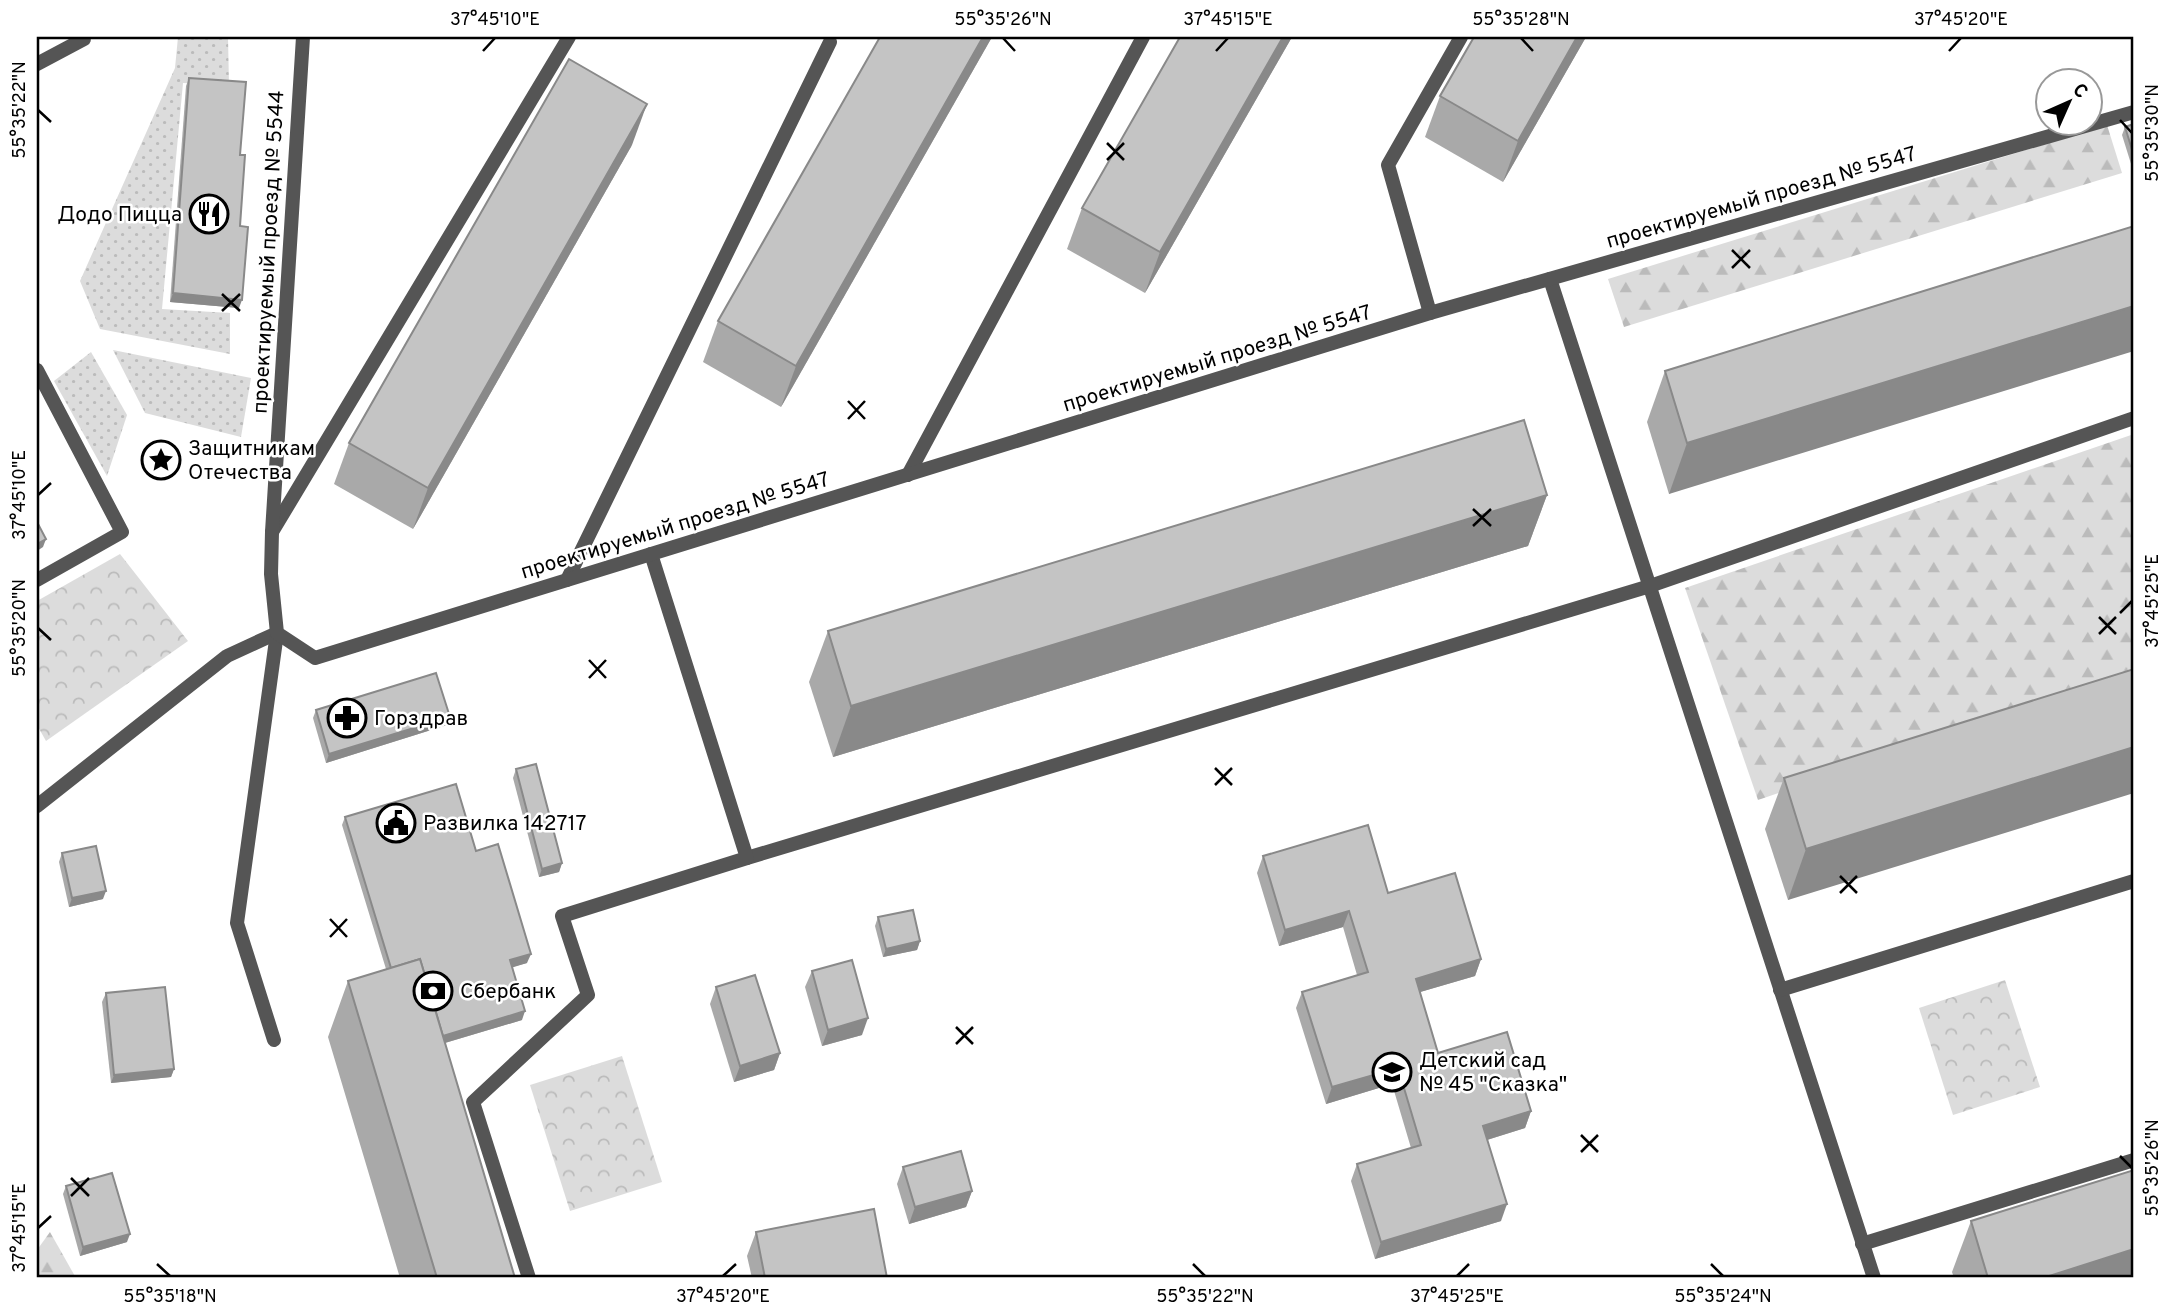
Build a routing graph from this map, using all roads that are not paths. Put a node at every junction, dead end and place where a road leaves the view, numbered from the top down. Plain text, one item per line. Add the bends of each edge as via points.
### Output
1 (303, 37) edge
2 (569, 37) edge
3 (1143, 37) edge
4 (1461, 37) edge
5 (87, 38) edge
6 (830, 42) dead end
7 (37, 64) edge
8 (2134, 112) edge
9 (1550, 279) junction
10 (1430, 313) junction
11 (37, 370) edge
12 (2134, 418) edge
13 (908, 475) junction
14 (272, 532) junction
15 (651, 554) junction
16 (37, 580) edge
17 (567, 580) junction
18 (1650, 586) junction
19 (276, 633) junction
20 (37, 806) edge
21 (747, 858) junction
22 (2134, 881) edge
23 (1780, 990) junction
24 (274, 1040) dead end
25 (2134, 1160) edge
26 (1863, 1244) junction
27 (529, 1278) edge
28 (1874, 1278) edge

1 - 14 street, проектируемый проезд № 5544
2 - 14 street
3 - 13 street
4 - 10 street via 1388,165
5 - 7 street
6 - 17 street
8 - 9 street, проектируемый проезд № 5547
9 - 10 street, проектируемый проезд № 5547
9 - 18 street
10 - 13 street, проектируемый проезд № 5547
11 - 16 street via 122,532
12 - 18 street
13 - 15 street, проектируемый проезд № 5547
14 - 19 street, проектируемый проезд № 5544
15 - 17 street, проектируемый проезд № 5547
15 - 21 street
17 - 19 street, проектируемый проезд № 5547 via 316,657
18 - 21 street
18 - 23 street
19 - 20 street via 226,656
19 - 24 street, проектируемый проезд № 5544 via 237,923
21 - 27 street via 562,916 588,995 473,1102
22 - 23 street
23 - 26 street
25 - 26 street
26 - 28 street

